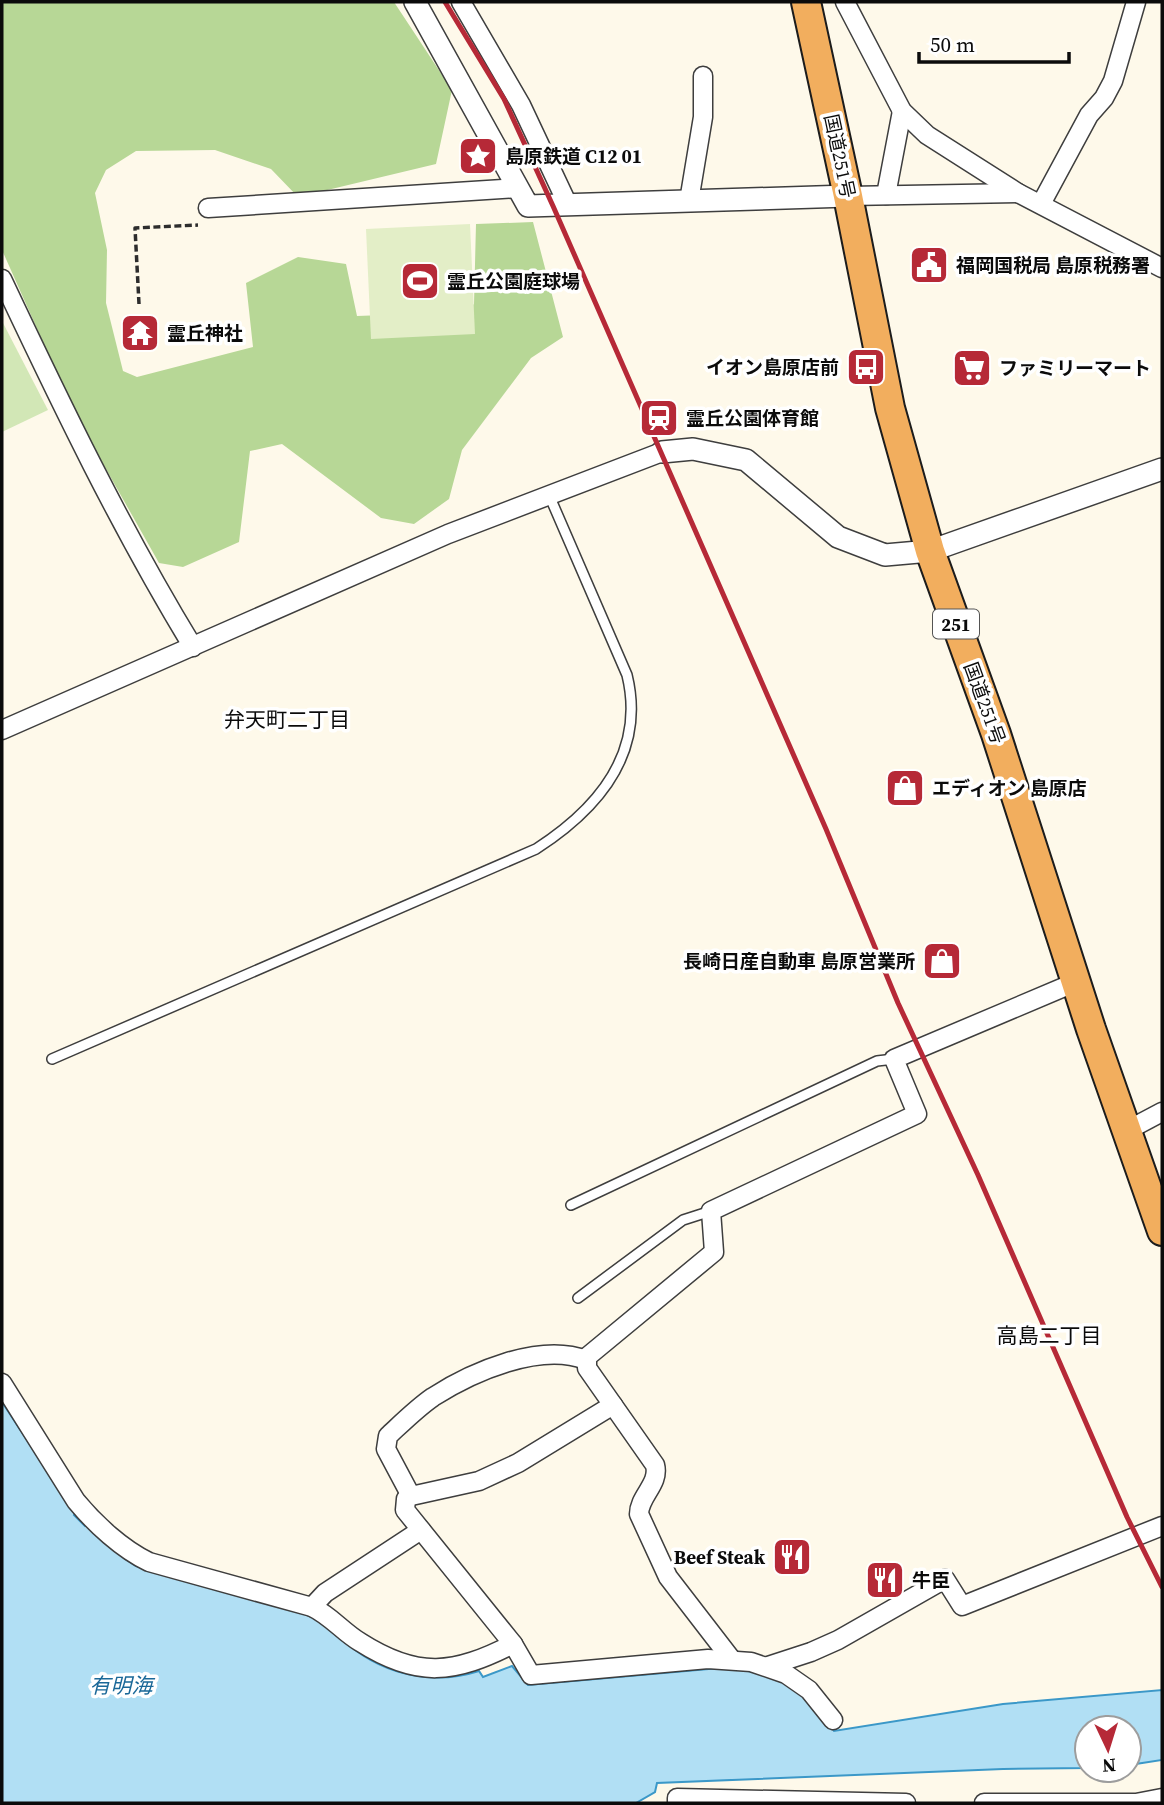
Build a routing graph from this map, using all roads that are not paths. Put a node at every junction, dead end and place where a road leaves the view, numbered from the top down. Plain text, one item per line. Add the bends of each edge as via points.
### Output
1 (415, 2) edge
2 (806, 2) edge
3 (845, 2) edge
4 (1136, 2) edge
5 (464, 4) edge
6 (704, 76) dead end
7 (902, 111) junction
8 (518, 188) junction
9 (1018, 193) junction
10 (886, 195) junction
11 (848, 196) junction
12 (689, 201) junction
13 (1041, 204) junction
14 (568, 205) junction
15 (205, 216) road end
16 (1162, 268) edge
17 (2, 279) edge
18 (662, 452) joint
19 (1162, 469) edge
20 (549, 494) junction
21 (930, 551) junction
22 (193, 647) junction
23 (2, 730) edge
24 (1076, 982) junction
25 (52, 1059) dead end
26 (894, 1059) junction
27 (1162, 1112) edge
28 (1128, 1130) junction
29 (571, 1205) dead end
30 (711, 1211) junction
31 (1162, 1231) edge
32 (578, 1298) dead end
33 (586, 1360) junction
34 (2, 1382) edge
35 (613, 1405) junction
36 (411, 1496) junction
37 (1162, 1526) edge
38 (421, 1530) junction
39 (312, 1607) junction
40 (513, 1644) junction
41 (732, 1660) junction
42 (768, 1666) junction
43 (833, 1720) dead end
44 (1162, 1798) edge
45 (674, 1801) edge
46 (906, 1803) edge
47 (984, 1803) edge

1 - 8 street
2 - 11 highway, 国道251号 / 251
3 - 7 street
4 - 13 street via 1113,81 1089,115
5 - 14 street via 521,105
6 - 12 street via 703,117
7 - 9 street via 927,135
7 - 10 street
8 - 14 street via 528,206
8 - 15 street
9 - 10 street
9 - 13 street
10 - 11 street
11 - 12 street
11 - 21 highway, 国道251号 / 251 via 890,408
12 - 14 street
13 - 16 street
17 - 22 street via 79,442
18 - 20 street
18 - 21 street via 693,449 746,460 838,537 884,555
19 - 21 street
20 - 22 street
20 - 25 lane via 632,695 627,744 597,797 536,849
21 - 24 highway, 国道251号 / 251 via 996,734
22 - 23 street
24 - 26 street
24 - 28 highway, 国道251号 / 251
26 - 29 lane via 877,1061
26 - 30 street via 917,1114
27 - 28 street
28 - 31 highway, 国道251号 / 251
30 - 32 lane via 683,1220
30 - 33 street via 714,1252
33 - 35 street
33 - 36 street via 567,1356 513,1360 433,1398 386,1442
34 - 39 street via 76,1501 135,1556
35 - 36 street via 518,1463 479,1481
35 - 41 street via 657,1472 638,1510 648,1535 668,1577
36 - 38 street via 405,1510
37 - 42 street via 962,1606 945,1579 838,1640
38 - 39 street via 324,1593
38 - 40 street
39 - 40 street via 361,1643 412,1666 441,1669 470,1664
40 - 41 street via 531,1675
41 - 42 street
42 - 43 street via 809,1690
44 - 47 street via 1136,1803
45 - 46 street

